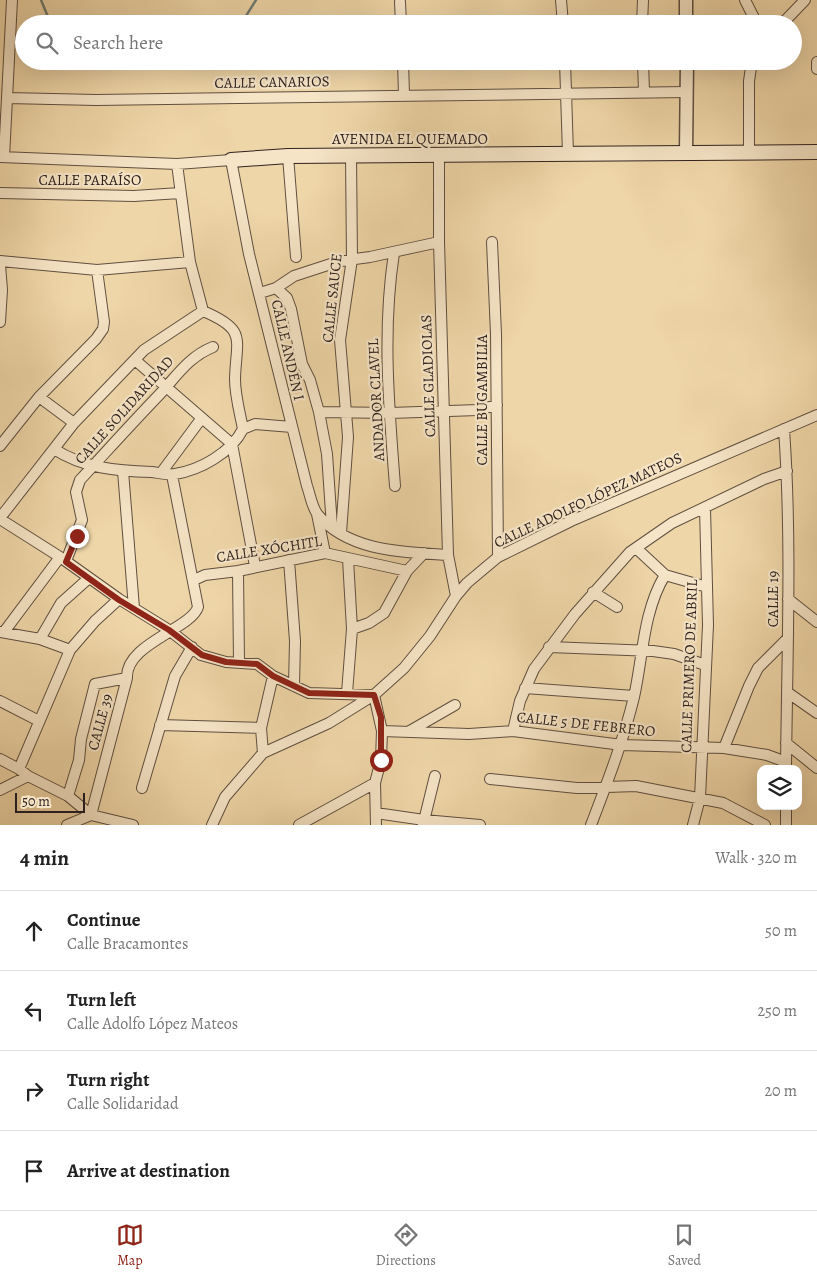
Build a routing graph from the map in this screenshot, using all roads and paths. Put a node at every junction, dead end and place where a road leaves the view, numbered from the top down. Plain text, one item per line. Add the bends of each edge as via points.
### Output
1 (12, 0) edge
2 (561, 0) edge
3 (643, 0) edge
4 (686, 0) edge
5 (745, 0) edge
6 (805, 0) edge
7 (400, 2) dead end
8 (401, 15) edge
9 (562, 15) edge
10 (642, 15) edge
11 (686, 15) edge
12 (752, 15) edge
13 (791, 15) edge
14 (817, 62) edge
15 (817, 69) edge
16 (403, 70) edge
17 (565, 70) edge
18 (643, 70) edge
19 (687, 70) edge
20 (751, 70) edge
21 (566, 92) junction
22 (644, 92) junction
23 (687, 92) junction
24 (404, 94) junction
25 (7, 98) junction
26 (817, 152) edge
27 (686, 153) junction
28 (749, 153) junction
29 (568, 154) junction
30 (439, 155) junction
31 (288, 156) junction
32 (351, 156) junction
33 (2, 157) edge
34 (231, 160) junction
35 (177, 164) junction
36 (0, 193) edge
37 (180, 193) junction
38 (439, 242) junction
39 (492, 242) dead end
40 (394, 253) junction
41 (296, 258) dead end
42 (352, 259) junction
43 (0, 261) edge
44 (190, 262) junction
45 (0, 265) edge
46 (96, 270) junction
47 (276, 288) junction
48 (260, 293) junction
49 (203, 311) junction
50 (0, 322) edge
51 (213, 347) dead end
52 (135, 360) junction
53 (166, 388) junction
54 (39, 396) junction
55 (497, 406) junction
56 (444, 411) junction
57 (319, 412) junction
58 (348, 412) junction
59 (390, 413) junction
60 (817, 416) edge
61 (201, 419) junction
62 (74, 424) junction
63 (292, 427) junction
64 (243, 429) junction
65 (784, 429) junction
66 (232, 444) junction
67 (0, 446) edge
68 (54, 449) junction
69 (92, 467) junction
70 (123, 471) junction
71 (787, 472) junction
72 (162, 473) junction
73 (172, 474) junction
74 (395, 486) dead end
75 (705, 508) junction
76 (316, 514) junction
77 (0, 519) edge
78 (332, 527) junction
79 (341, 533) junction
80 (636, 548) junction
81 (325, 553) junction
82 (424, 553) junction
83 (448, 555) junction
84 (498, 557) junction
85 (63, 559) junction
86 (289, 560) junction
87 (348, 560) junction
88 (255, 566) junction
89 (238, 571) junction
90 (407, 571) junction
91 (665, 575) junction
92 (90, 578) junction
93 (194, 580) junction
94 (707, 587) junction
95 (593, 592) junction
96 (456, 596) junction
97 (788, 599) junction
98 (119, 600) junction
99 (134, 608) junction
100 (617, 608) dead end
101 (817, 622) edge
102 (352, 629) junction
103 (169, 630) junction
104 (2, 632) edge
105 (788, 638) junction
106 (40, 639) junction
107 (192, 646) junction
108 (549, 647) junction
109 (70, 650) junction
110 (643, 652) junction
111 (239, 662) junction
112 (705, 665) junction
113 (273, 676) junction
114 (127, 678) junction
115 (294, 686) junction
116 (525, 688) junction
117 (787, 692) junction
118 (347, 693) junction
119 (374, 695) junction
120 (634, 696) junction
121 (0, 701) edge
122 (455, 705) dead end
123 (817, 713) edge
124 (39, 721) junction
125 (160, 725) junction
126 (261, 728) junction
127 (382, 731) junction
128 (514, 731) junction
129 (407, 732) junction
130 (786, 743) junction
131 (622, 745) junction
132 (702, 747) junction
133 (724, 748) junction
134 (263, 753) junction
135 (0, 759) edge
136 (786, 765) edge
137 (19, 768) junction
138 (817, 768) edge
139 (28, 776) junction
140 (435, 776) dead end
141 (490, 779) dead end
142 (375, 783) junction
143 (142, 788) dead end
144 (605, 788) junction
145 (0, 790) edge
146 (68, 796) junction
147 (700, 798) junction
148 (786, 810) edge
149 (376, 813) junction
150 (91, 815) junction
151 (424, 823) edge
152 (67, 825) edge
153 (132, 825) edge
154 (212, 825) edge
155 (299, 825) edge
156 (376, 825) edge
157 (480, 825) edge
158 (591, 825) edge
159 (694, 825) edge
160 (766, 825) edge
161 (786, 825) edge

1 - 25 street
2 - 9 street
3 - 10 street
4 - 11 street
5 - 12 street
6 - 13 street
7 - 8 street
14 - 15 street
16 - 24 street
17 - 21 street
18 - 22 street
19 - 23 street
20 - 28 street
21 - 22 street, CALLE CANARIOS
21 - 24 street, CALLE CANARIOS
21 - 29 street
22 - 23 street, CALLE CANARIOS
23 - 27 street
24 - 25 street, CALLE CANARIOS via 96,100
25 - 33 street
26 - 28 main road, AVENIDA EL QUEMADO
27 - 28 main road, AVENIDA EL QUEMADO
27 - 29 main road, AVENIDA EL QUEMADO
29 - 30 main road, AVENIDA EL QUEMADO
30 - 32 main road, AVENIDA EL QUEMADO
30 - 38 street, CALLE GLADIOLAS
31 - 32 main road, AVENIDA EL QUEMADO
31 - 34 main road, AVENIDA EL QUEMADO
31 - 41 street
32 - 42 street, CALLE SAUCE
33 - 35 street, AVENIDA EL QUEMADO
34 - 35 street, AVENIDA EL QUEMADO
34 - 48 street, CALLE ANDÉN I via 241,218
35 - 37 street
36 - 37 street, CALLE PARAÍSO via 134,196
37 - 44 street
38 - 40 street
38 - 56 street, CALLE GLADIOLAS
39 - 55 street, CALLE BUGAMBILIA
40 - 42 street
40 - 59 street, ANDADOR CLAVEL via 389,286 386,360
42 - 47 street via 294,276
42 - 58 street, CALLE SAUCE via 340,340
43 - 46 street
44 - 46 street
44 - 49 street
45 - 50 street
46 - 54 street via 103,329
47 - 48 street
47 - 57 street via 291,309 302,364
48 - 63 street, CALLE ANDÉN I
49 - 52 street via 144,350
49 - 64 street via 229,325 236,336 239,346 235,380
51 - 53 street, CALLE SOLIDARIDAD via 179,369
52 - 53 street
52 - 62 street
53 - 61 street
53 - 69 street, CALLE SOLIDARIDAD
54 - 62 street
54 - 67 street
55 - 56 street
55 - 84 street, CALLE BUGAMBILIA
56 - 59 street
56 - 83 street, CALLE GLADIOLAS
57 - 58 street
57 - 78 street via 326,447
58 - 59 street
58 - 79 street, CALLE SAUCE
59 - 74 street, ANDADOR CLAVEL
60 - 65 street, CALLE ADOLFO LÓPEZ MATEOS
61 - 66 street
61 - 72 street
62 - 68 street
63 - 64 street via 255,424
63 - 76 street, CALLE ANDÉN I
64 - 66 street
65 - 71 street, CALLE 19
65 - 84 street, CALLE ADOLFO LÓPEZ MATEOS via 571,521
66 - 73 street via 207,462
66 - 88 street
68 - 69 street
68 - 77 street
69 - 70 street
69 - 85 street, CALLE SOLIDARIDAD via 78,485 77,499 82,520
70 - 72 street
70 - 99 street
71 - 75 street via 764,479
71 - 97 street, CALLE 19
72 - 73 street
73 - 93 street
75 - 80 street via 672,523
75 - 94 street, CALLE PRIMERO DE ABRIL
76 - 78 street
76 - 81 street, CALLE ANDÉN I
77 - 85 street
78 - 79 street
79 - 82 street via 393,551
80 - 91 street
80 - 95 street
81 - 86 street, CALLE XÓCHITL
81 - 87 street, CALLE XÓCHITL
82 - 83 street
82 - 90 street
83 - 96 street, CALLE GLADIOLAS
84 - 96 street, CALLE ADOLFO LÓPEZ MATEOS via 467,582
85 - 92 street
85 - 104 street, CALLE SOLIDARIDAD
86 - 88 street, CALLE XÓCHITL
86 - 115 street via 295,641
87 - 90 street, CALLE XÓCHITL
87 - 102 street
88 - 89 street, CALLE XÓCHITL
89 - 93 street, CALLE XÓCHITL via 205,574
89 - 111 street
90 - 102 street via 384,613 370,623
91 - 94 street
91 - 110 street via 647,621
92 - 98 street
92 - 106 street via 61,603
93 - 103 street, CALLE 39 via 196,612
94 - 112 street, CALLE PRIMERO DE ABRIL
95 - 100 street
95 - 108 street
96 - 119 street, CALLE ADOLFO LÓPEZ MATEOS via 404,668
97 - 101 street
97 - 105 street, CALLE 19
98 - 99 street
98 - 109 street
99 - 103 street
102 - 118 street
103 - 107 street
103 - 114 street, CALLE 39 via 131,661 126,669
104 - 106 street
105 - 117 street, CALLE 19
105 - 133 street via 758,668
106 - 109 street
107 - 111 street via 215,660
107 - 125 street via 175,676
108 - 110 street
108 - 116 street
109 - 124 street
110 - 112 street via 674,654
110 - 120 street
111 - 113 street via 257,664
112 - 132 street, CALLE PRIMERO DE ABRIL
113 - 115 street
113 - 126 street
114 - 146 street via 96,682
114 - 150 street, CALLE 39
115 - 118 street via 309,693
116 - 120 street
116 - 128 street
117 - 123 street
117 - 130 street, CALLE 19
118 - 119 street
119 - 127 street
119 - 134 street, CALLE ADOLFO LÓPEZ MATEOS via 324,726
120 - 131 street
121 - 124 street
122 - 129 street
124 - 137 street
125 - 126 street
125 - 143 street
126 - 134 street
127 - 129 street, CALLE 5 DE FEBRERO
127 - 142 street via 381,760
128 - 129 street, CALLE 5 DE FEBRERO via 470,734
128 - 131 street, CALLE 5 DE FEBRERO
130 - 136 street, CALLE 19
130 - 138 street
131 - 132 street, CALLE 5 DE FEBRERO
131 - 144 street
132 - 133 street, CALLE 5 DE FEBRERO
132 - 147 street, CALLE PRIMERO DE ABRIL
133 - 136 street, CALLE 5 DE FEBRERO via 766,755
134 - 154 street via 225,797
135 - 137 street
137 - 139 street
139 - 145 street
139 - 146 street
140 - 151 street
141 - 144 street
142 - 149 street
142 - 155 street
144 - 147 street via 636,786
144 - 158 street
146 - 150 street
147 - 159 street, CALLE PRIMERO DE ABRIL
147 - 160 street via 723,803
148 - 161 street
149 - 151 street
149 - 156 street
150 - 152 street
150 - 153 street
151 - 157 street

